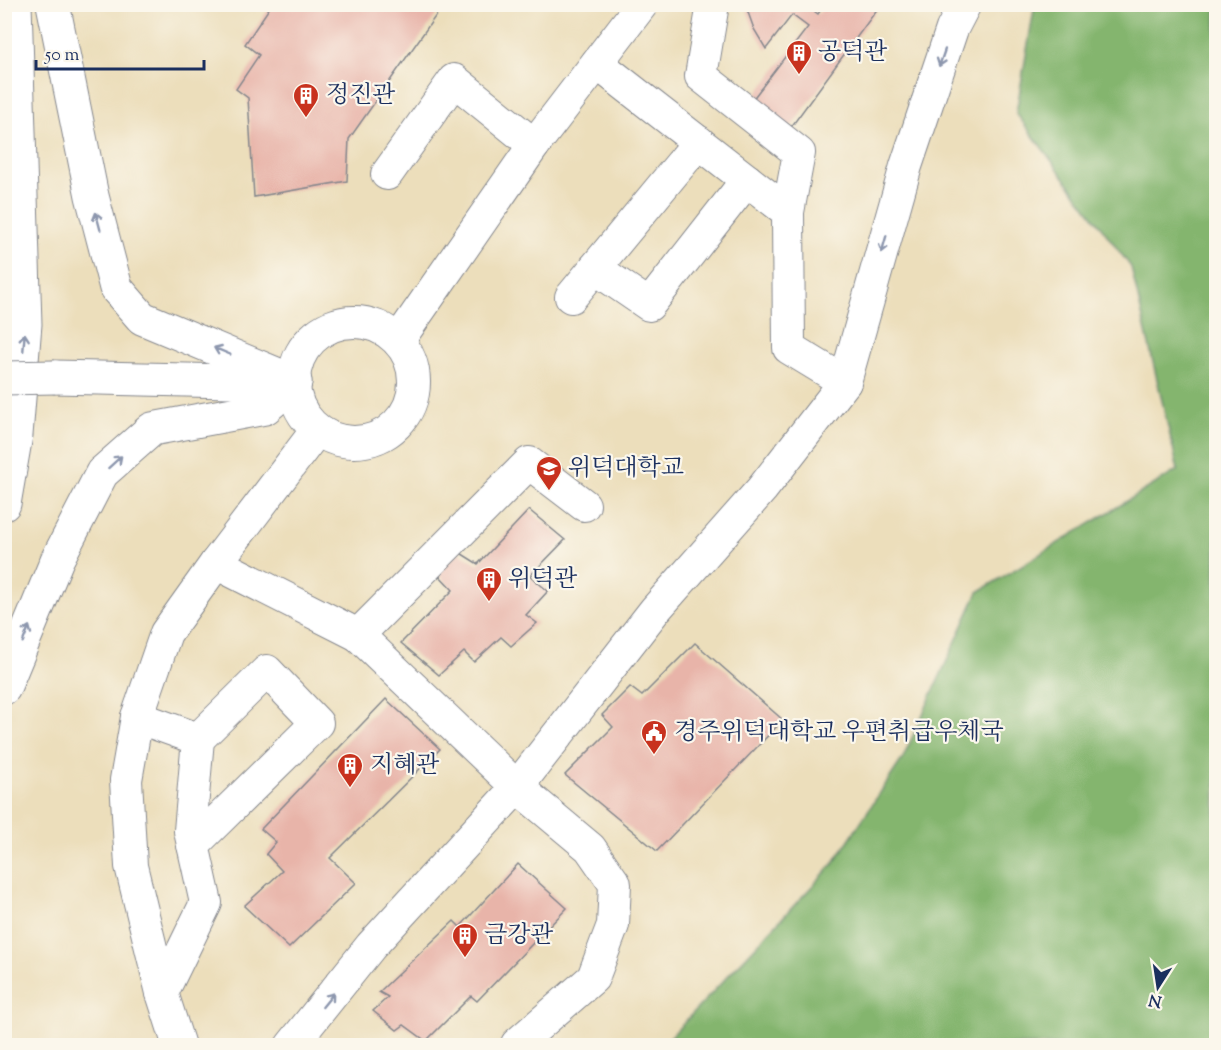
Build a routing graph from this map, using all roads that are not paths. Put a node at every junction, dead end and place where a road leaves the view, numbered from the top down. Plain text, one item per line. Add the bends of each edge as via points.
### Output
1 (15, 4) edge
2 (53, 4) edge
3 (642, 4) edge
4 (713, 4) edge
5 (965, 4) edge
6 (597, 63) junction
7 (699, 142) junction
8 (534, 146) junction
9 (387, 174) dead end
10 (747, 180) junction
11 (788, 213) junction
12 (595, 268) junction
13 (571, 297) dead end
14 (398, 340) junction
15 (4, 378) edge
16 (295, 382) junction
17 (845, 382) junction
18 (317, 430) junction
19 (4, 504) edge
20 (584, 505) dead end
21 (216, 563) junction
22 (358, 635) junction
23 (4, 688) edge
24 (137, 717) junction
25 (198, 739) junction
26 (517, 787) junction
27 (193, 845) junction
28 (162, 993) junction
29 (517, 1044) edge
30 (179, 1046) edge
31 (291, 1046) edge

19 -> 1 main road via 16,435 25,324
16 -> 2 main road via 142,318 116,288 92,196
3 - 6 lane
4 - 11 lane via 701,76 799,153
5 -> 17 lane via 952,29 906,166
6 - 7 lane
6 - 8 lane
7 - 10 lane
7 - 12 lane
8 - 9 lane via 454,80
8 - 14 lane
10 - 11 lane
10 - 12 lane via 649,305
11 - 17 lane via 789,348
12 - 13 lane
14 - 16 lane via 383,328 364,322 344,322 326,328 310,340 299,356
14 - 18 lane via 410,357 415,376 413,396 405,415 392,430 354,443
15 - 16 main road, bridge
16 - 18 lane via 299,408
23 -> 16 main road via 57,560 102,473 152,429 265,408
17 - 26 lane via 762,489 655,610
18 - 21 lane
20 - 22 lane via 529,463
21 - 22 lane
21 - 24 lane via 166,633
22 - 26 lane
24 - 25 lane
24 - 28 lane via 126,780 131,866
25 - 27 lane via 190,831
25 - 27 lane via 267,671 317,723
26 - 29 lane via 590,848 615,884 613,925 593,978
31 -> 26 lane via 371,946
27 - 28 lane via 206,903
28 - 30 lane

